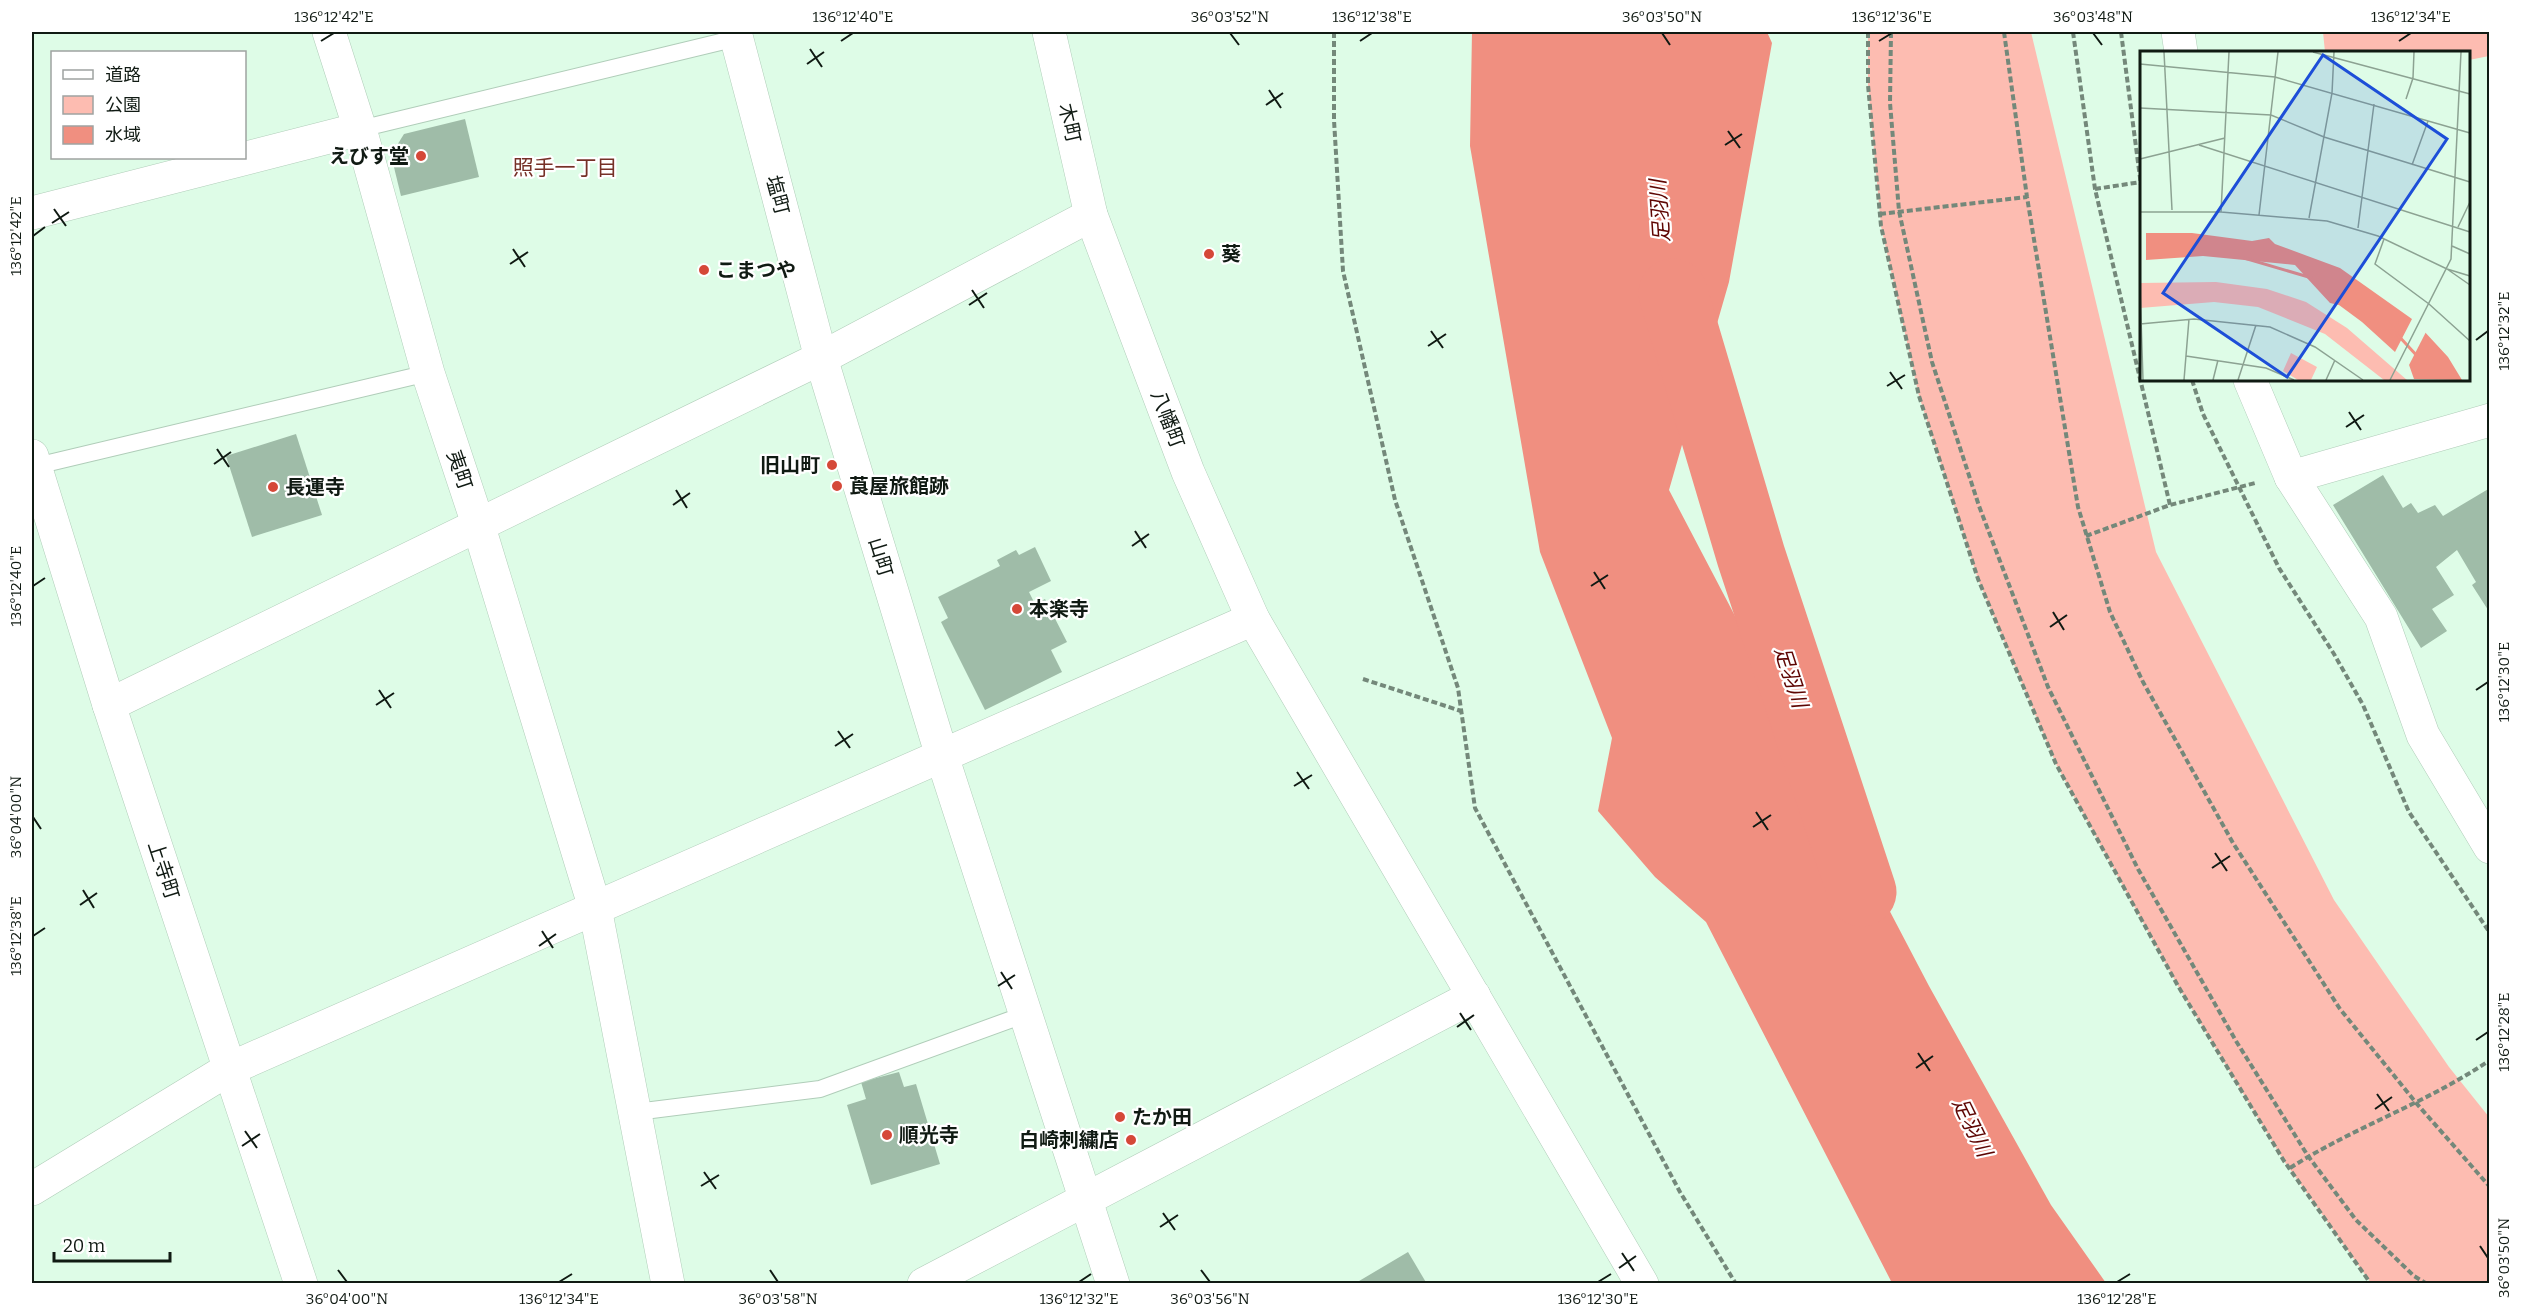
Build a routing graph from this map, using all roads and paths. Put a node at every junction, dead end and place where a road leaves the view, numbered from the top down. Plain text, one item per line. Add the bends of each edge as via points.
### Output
1 (329, 32) edge
2 (1049, 32) edge
3 (1334, 32) edge
4 (1868, 32) edge
5 (1891, 32) edge
6 (2004, 32) edge
7 (2073, 32) edge
8 (2121, 32) edge
9 (2178, 32) edge
10 (736, 35) edge
11 (2181, 51) edge
12 (360, 129) junction
13 (246, 158) edge
14 (243, 159) edge
15 (2140, 182) edge
16 (2095, 189) junction
17 (2027, 197) junction
18 (1899, 211) junction
19 (32, 213) edge
20 (1880, 214) junction
21 (1091, 215) junction
22 (821, 358) junction
23 (428, 373) junction
24 (2140, 379) edge
25 (2141, 381) edge
26 (2192, 381) edge
27 (2250, 381) edge
28 (2490, 420) edge
29 (33, 463) edge
30 (2291, 477) junction
31 (2238, 486) junction
32 (2170, 505) junction
33 (478, 524) junction
34 (2086, 536) junction
35 (1253, 619) junction
36 (1363, 679) dead end
37 (110, 705) junction
38 (1461, 711) junction
39 (942, 756) junction
40 (2490, 847) edge
41 (595, 908) junction
42 (2490, 933) edge
43 (1474, 996) junction
44 (1026, 1014) junction
45 (2490, 1060) edge
46 (229, 1069) junction
47 (2417, 1104) junction
48 (636, 1112) junction
49 (2308, 1156) junction
50 (2290, 1168) junction
51 (2490, 1187) edge
52 (32, 1189) edge
53 (1085, 1199) junction
54 (301, 1284) edge
55 (668, 1284) edge
56 (924, 1284) edge
57 (1113, 1284) edge
58 (1642, 1284) edge
59 (1736, 1284) edge
60 (2371, 1284) edge
61 (2427, 1284) edge

1 - 12 street, 夷町
2 - 21 street, 木町
3 - 38 path via 1334,120 1343,271 1395,500 1458,688
4 - 20 path via 1868,85
5 - 18 path via 1890,103
6 - 17 path
7 - 16 path
8 - 15 path
9 - 11 street
10 - 12 lane
10 - 22 street, 塩町
12 - 13 street
12 - 23 street, 夷町
14 - 19 street
15 - 16 path
16 - 24 path
17 - 18 path
17 - 34 path
18 - 20 path
18 - 49 path via 1932,362 1979,506 2048,687 2138,869 2236,1041
20 - 50 path via 1919,396 1978,579 2056,764 2178,986
21 - 22 street
21 - 35 street, 八幡町 via 1188,472
22 - 33 street
22 - 39 street, 山町
23 - 29 lane
23 - 33 street, 夷町
25 - 32 path
26 - 31 path via 2203,414
27 - 30 street
28 - 30 street
29 - 37 street, 上寺町
30 - 40 street via 2381,617 2423,735
31 - 32 path
31 - 42 path via 2279,568 2362,705 2409,812
32 - 34 path
33 - 37 street
33 - 41 street, 夷町
34 - 47 path via 2110,612 2233,843 2340,1009
35 - 39 street
35 - 43 street, 八幡町
36 - 38 path
37 - 46 street, 上寺町
38 - 59 path via 1475,808 1680,1192
39 - 41 street
39 - 44 street, 山町
41 - 46 street
41 - 48 street, 夷町
43 - 53 street
43 - 58 street, 八幡町
44 - 48 lane via 820,1089
44 - 53 street, 山町
45 - 47 path
46 - 52 street
46 - 54 street, 上寺町
47 - 49 path
47 - 51 path
48 - 55 street, 夷町
49 - 50 path
49 - 61 path via 2356,1220
50 - 60 path
53 - 56 street
53 - 57 street, 山町

